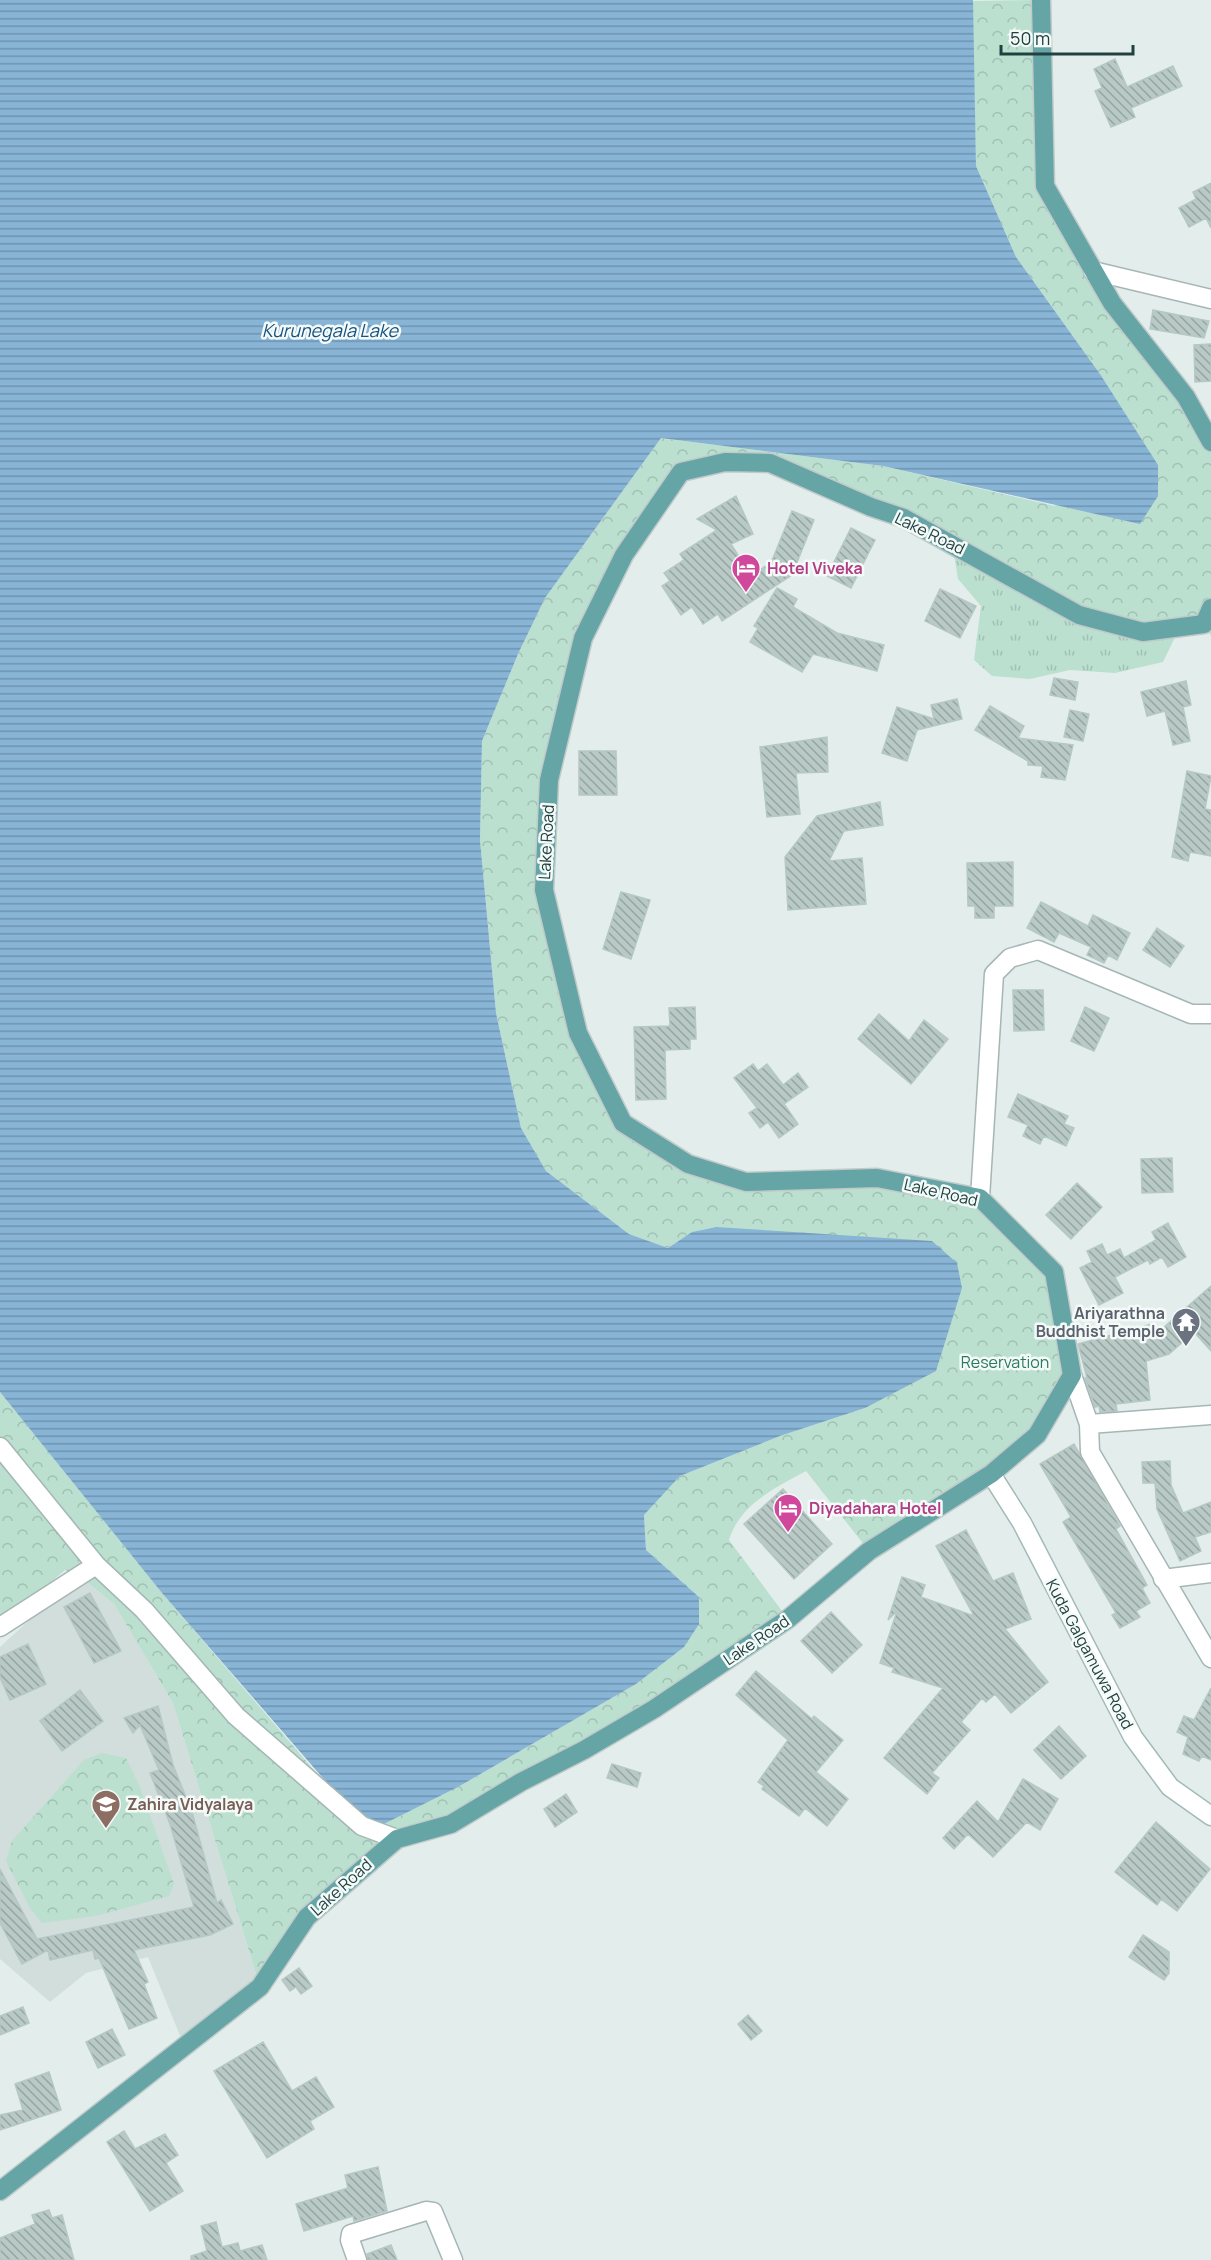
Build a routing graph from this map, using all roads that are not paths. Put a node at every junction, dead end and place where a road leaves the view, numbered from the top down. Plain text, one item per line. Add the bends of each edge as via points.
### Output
1 (1041, 0) edge
2 (1093, 271) junction
3 (1211, 299) edge
4 (1211, 442) edge
5 (1209, 623) edge
6 (1211, 1014) edge
7 (980, 1198) junction
8 (1072, 1375) junction
9 (1211, 1415) edge
10 (1089, 1424) junction
11 (0, 1447) edge
12 (991, 1474) junction
13 (96, 1564) junction
14 (1211, 1573) edge
15 (1163, 1579) junction
16 (0, 1627) edge
17 (1211, 1659) edge
18 (1211, 1816) edge
19 (397, 1839) junction
20 (0, 2191) edge
21 (357, 2260) edge
22 (453, 2260) edge

1 - 2 main road via 1045,186
2 - 3 street
2 - 4 main road via 1112,303 1186,397
5 - 7 main road, Lake Road via 1143,632 1079,615 904,518 770,463 725,462 681,472 624,555 583,638 549,780 544,890 578,1033 623,1123 688,1164 747,1182 877,1178
6 - 7 street via 1191,1014 1038,950 1010,958 994,974
7 - 8 main road, Lake Road via 1054,1272
8 - 10 street
8 - 12 main road, Lake Road via 1037,1435
9 - 10 street
10 - 15 street via 1090,1452
11 - 13 street
12 - 18 street, Kuda Galgamuwa Road via 1022,1523 1133,1737 1170,1786
12 - 19 main road, Lake Road via 869,1551 788,1619 654,1709 451,1824
13 - 16 street
13 - 19 street via 144,1610 236,1716 362,1826
14 - 15 street
15 - 17 street
19 - 20 main road, Lake Road via 307,1917 260,1988
21 - 22 street via 351,2234 426,2211 433,2212

